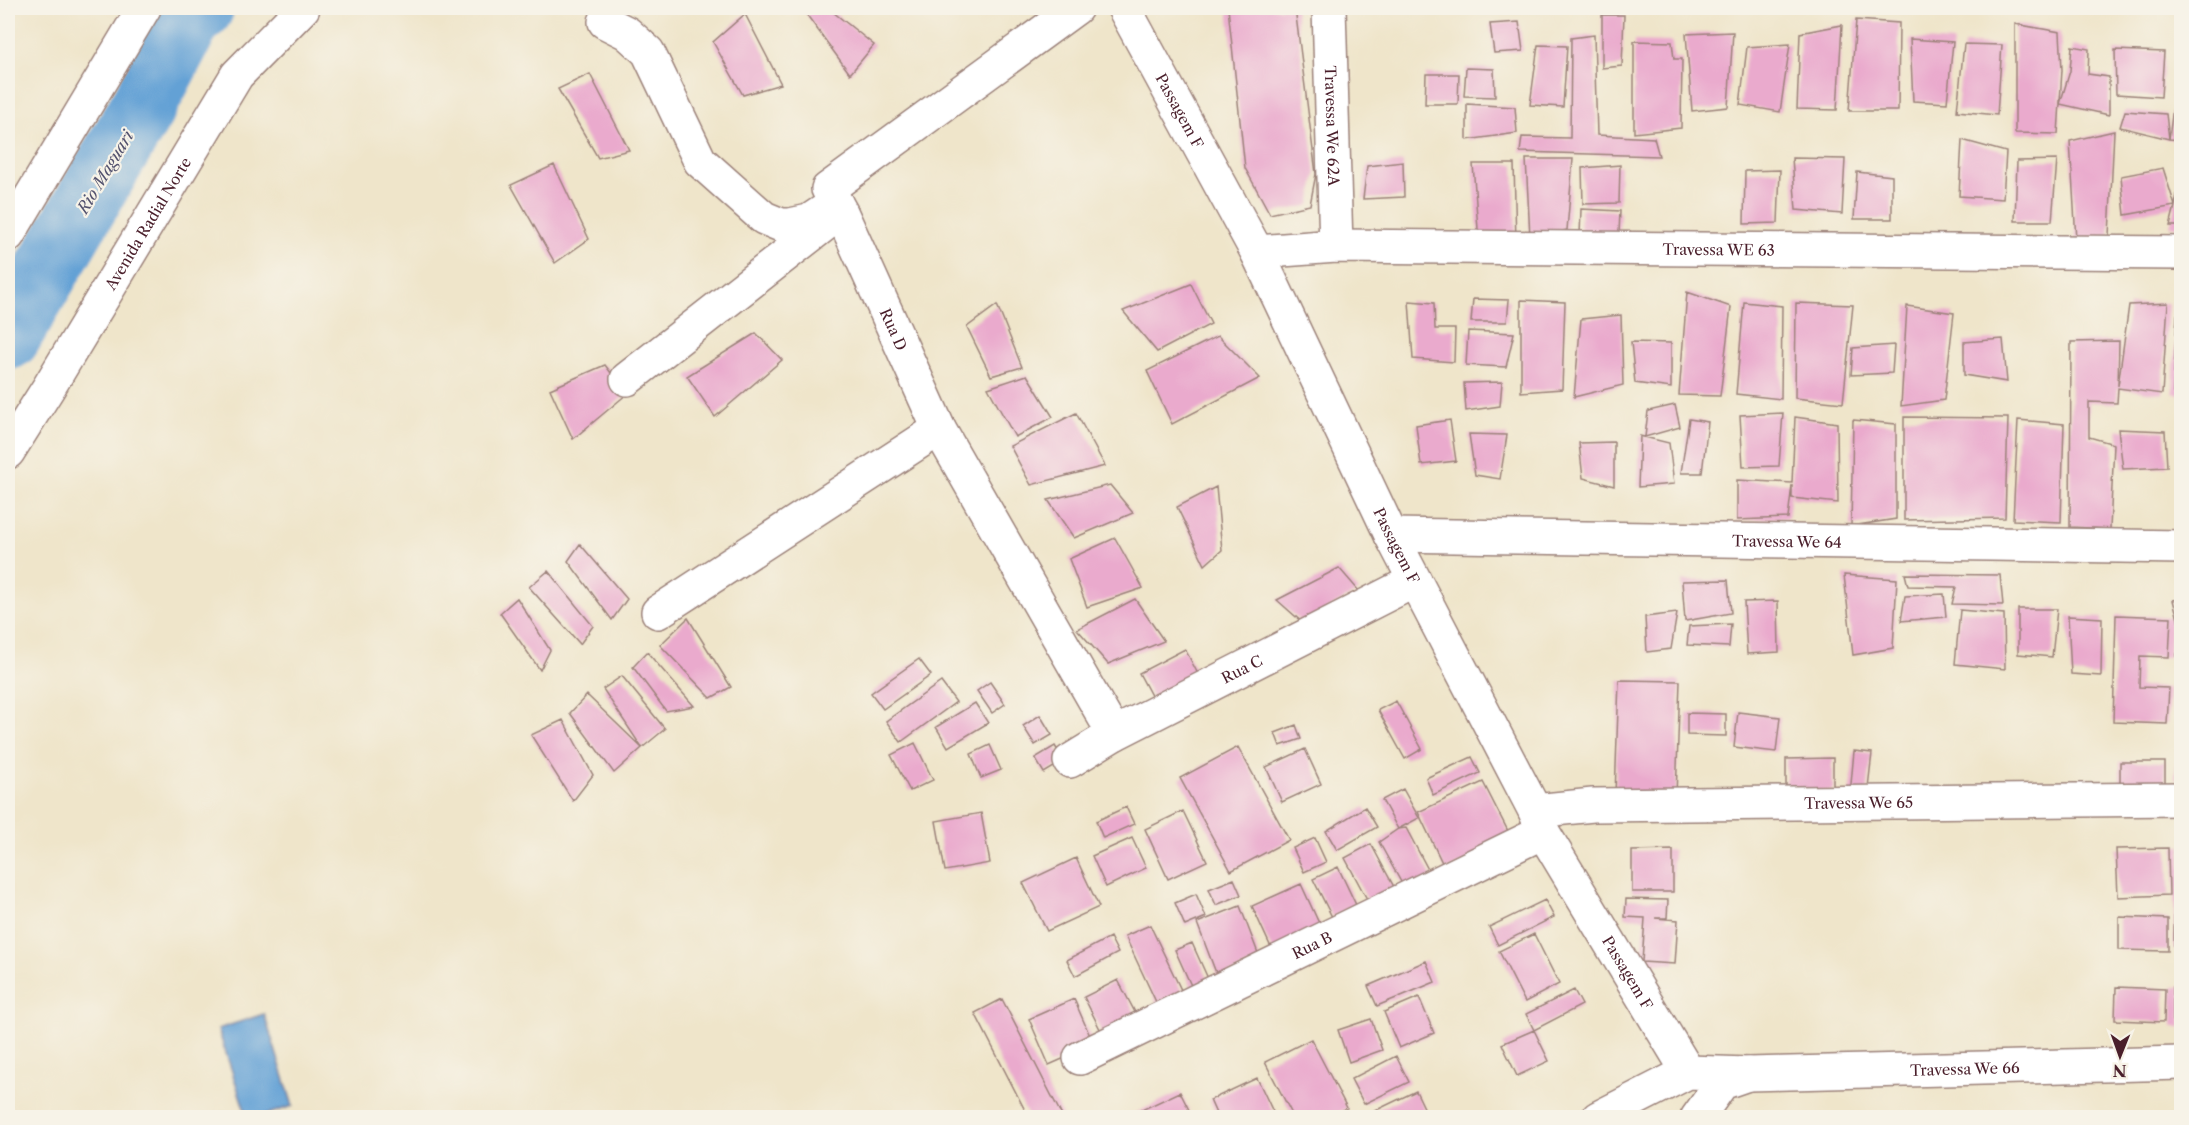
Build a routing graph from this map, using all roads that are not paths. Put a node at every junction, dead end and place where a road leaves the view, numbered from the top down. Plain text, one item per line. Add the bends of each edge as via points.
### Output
1 (144, 8) edge
2 (303, 8) edge
3 (1076, 8) edge
4 (1124, 8) edge
5 (1329, 8) edge
6 (605, 22) dead end
7 (839, 208) junction
8 (8, 235) edge
9 (1336, 246) junction
10 (1257, 252) junction
11 (2181, 253) edge
12 (627, 379) dead end
13 (939, 429) junction
14 (8, 452) edge
15 (1391, 535) junction
16 (2181, 547) edge
17 (1414, 581) junction
18 (658, 612) dead end
19 (1114, 734) junction
20 (1070, 760) dead end
21 (2181, 799) edge
22 (1539, 821) junction
23 (1080, 1058) dead end
24 (2181, 1064) edge
25 (1688, 1072) junction
26 (1748, 1074) junction
27 (1598, 1118) edge
28 (1697, 1118) edge

1 - 8 street
2 - 14 street, Avenida Radial Norte via 237,75
3 - 7 street via 828,189
4 - 10 street, Passagem F
5 - 9 street, Travessa We 62A
6 - 7 street via 627,33 648,52 700,161 764,218 790,225
7 - 12 street
7 - 13 street, Rua D
9 - 10 street, Travessa WE 63
9 - 11 street, Travessa WE 63
10 - 15 street, Passagem F
13 - 18 street
13 - 19 street, Rua D
15 - 16 street, Travessa We 64
15 - 17 street, Passagem F
17 - 19 street, Rua C
17 - 22 street, Passagem F
19 - 20 street, Rua C
21 - 22 street, Travessa We 65 via 1593,805
22 - 23 street, Rua B
22 - 25 street, Passagem F
24 - 26 street, Travessa We 66
25 - 26 street
25 - 27 street
26 - 28 street via 1722,1083

